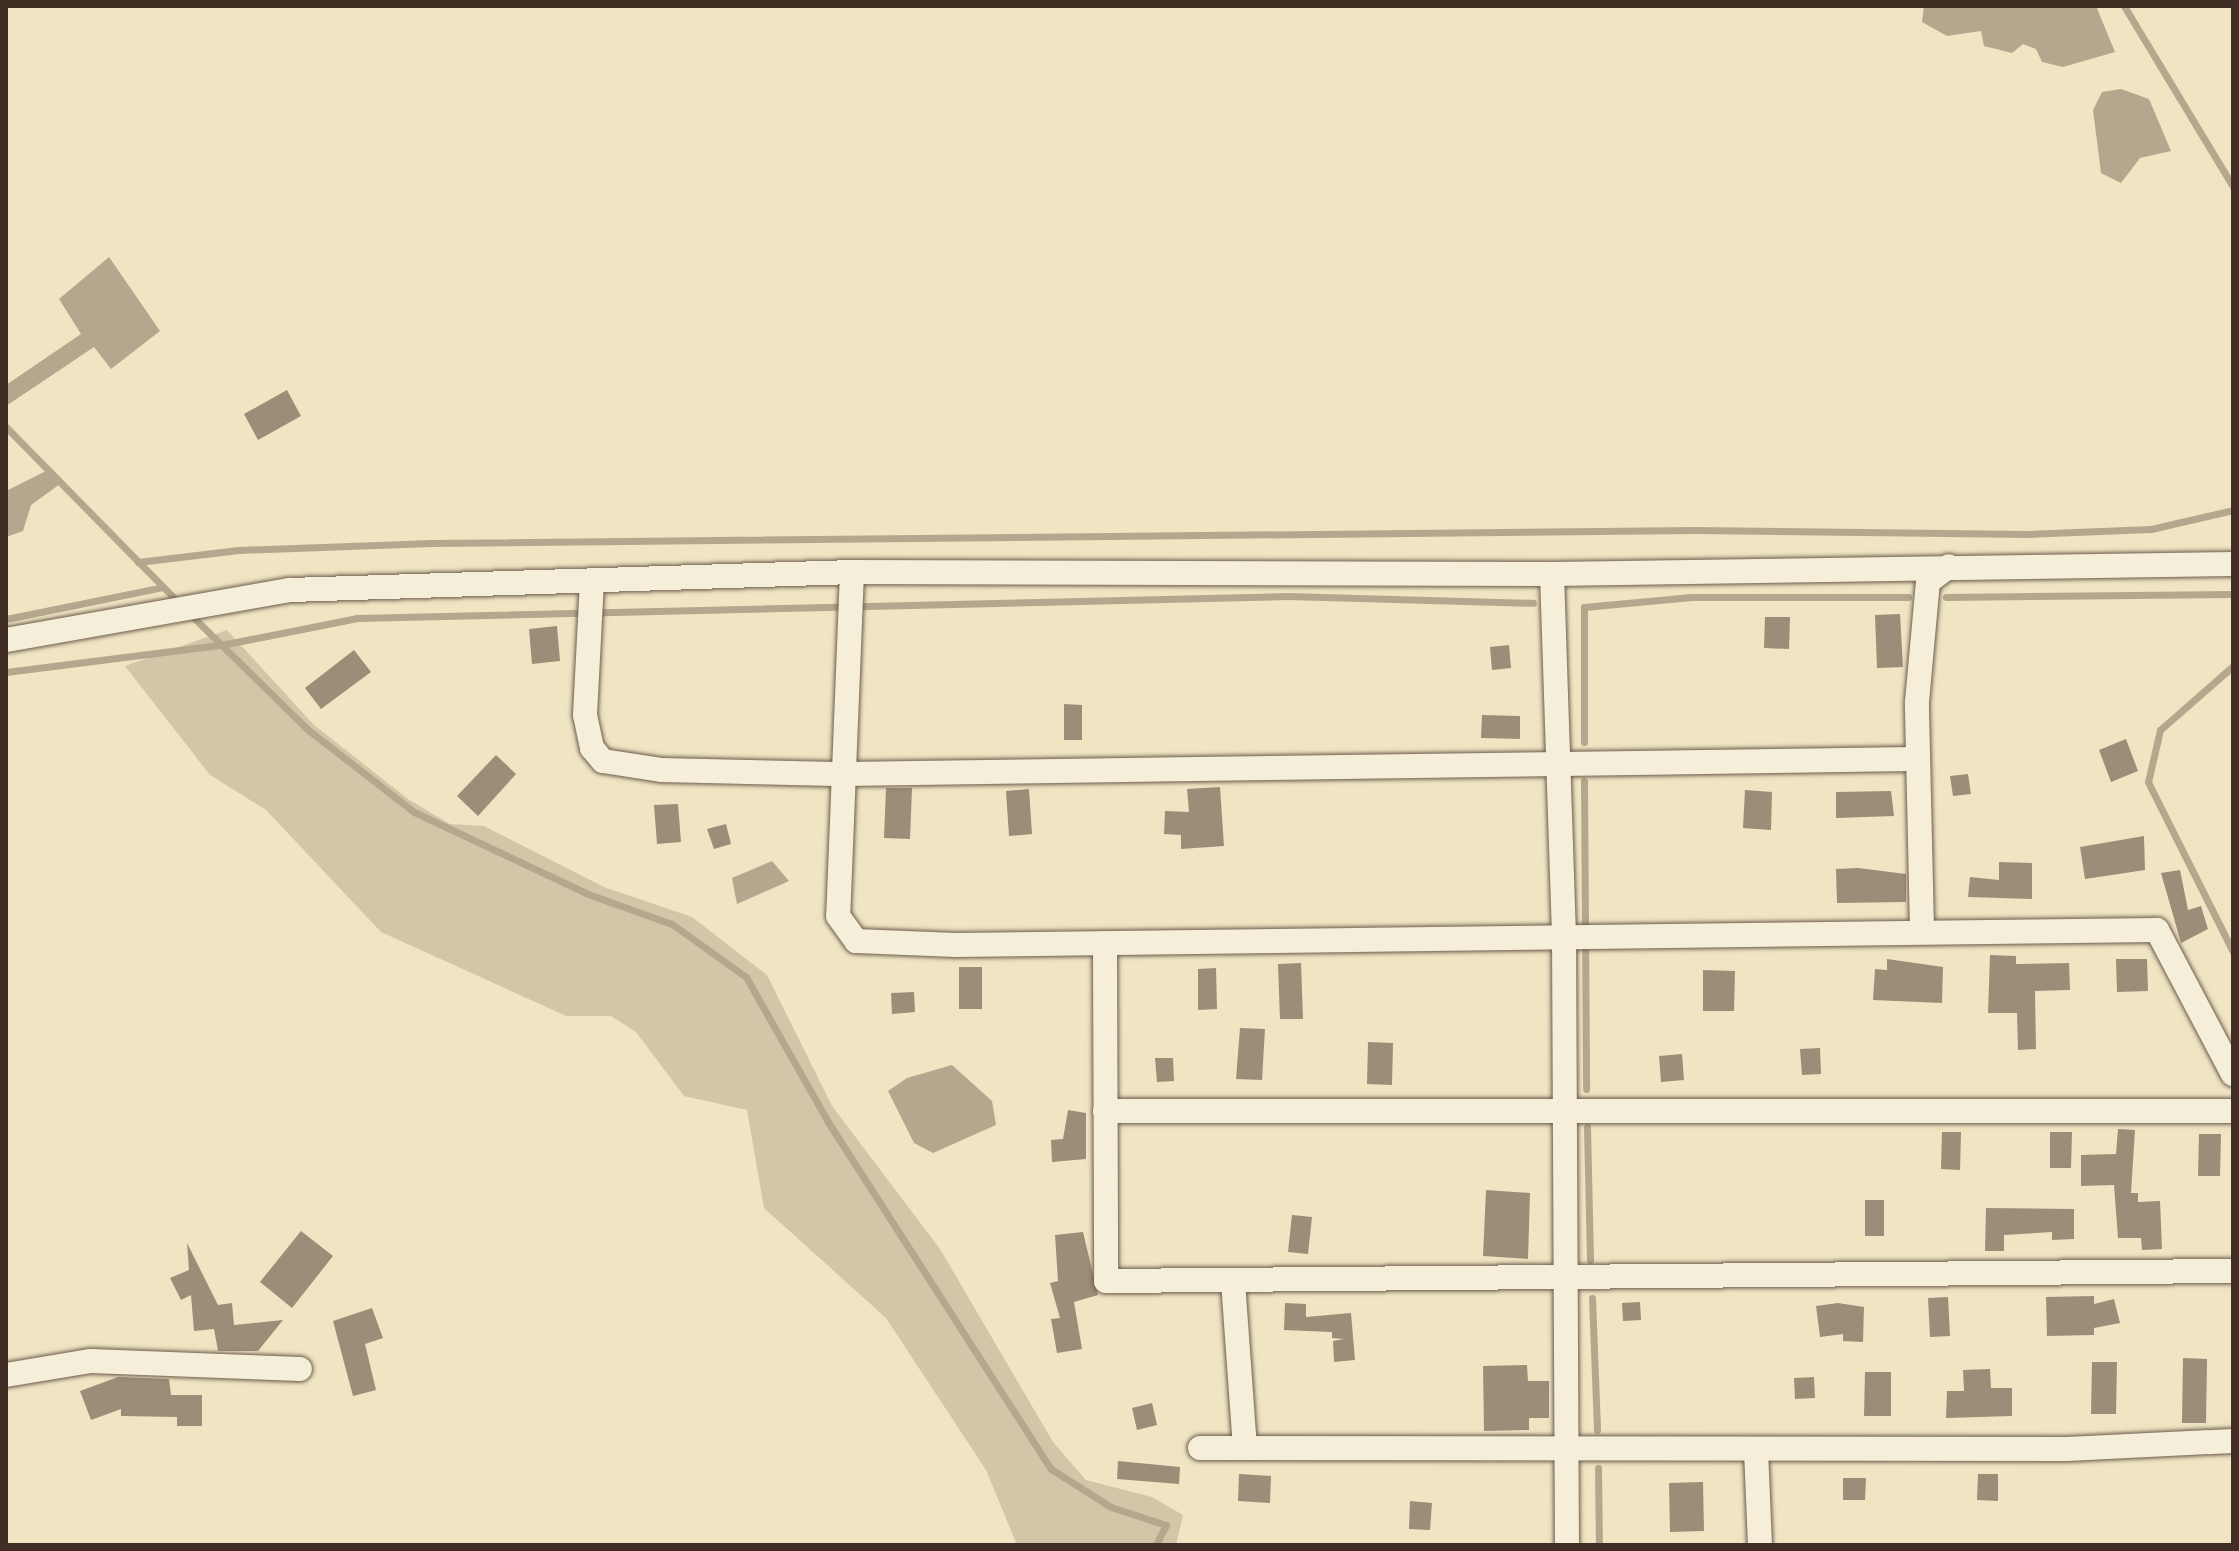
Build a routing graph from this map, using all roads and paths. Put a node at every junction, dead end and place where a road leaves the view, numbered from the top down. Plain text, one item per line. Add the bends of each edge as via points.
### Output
1 (2233, 564) edge
2 (1949, 566) junction
3 (852, 572) junction
4 (1552, 574) junction
5 (592, 581) junction
6 (6, 640) edge
7 (1914, 759) junction
8 (1557, 762) junction
9 (845, 774) junction
10 (1922, 930) junction
11 (1564, 936) junction
12 (1105, 943) junction
13 (2233, 1074) edge
14 (1564, 1108) junction
15 (1105, 1111) junction
16 (2233, 1111) edge
17 (2233, 1271) edge
18 (1561, 1280) junction
19 (1233, 1281) junction
20 (300, 1369) dead end
21 (6, 1375) edge
22 (2233, 1441) edge
23 (1245, 1447) junction
24 (1200, 1448) dead end
25 (1566, 1449) junction
26 (1756, 1450) junction
27 (1567, 1545) edge
28 (1760, 1545) edge

1 - 2 street
2 - 4 street
2 - 7 street via 1928,582
3 - 4 street
3 - 5 street
3 - 9 street
4 - 8 street
5 - 6 street via 290,590
5 - 9 street via 585,715 592,748 603,761 662,770
7 - 8 street
7 - 10 street
8 - 9 street
8 - 11 street
9 - 12 street via 838,916 856,941
10 - 11 street
10 - 13 street via 2157,930
11 - 12 street
11 - 14 street
12 - 15 street
14 - 15 street
14 - 16 street
14 - 18 street
15 - 19 street via 1106,1281
17 - 18 street
18 - 19 street
18 - 25 street
19 - 23 street
20 - 21 street via 91,1361
22 - 26 street
23 - 24 street
23 - 25 street
25 - 26 street
25 - 27 street
26 - 28 street

